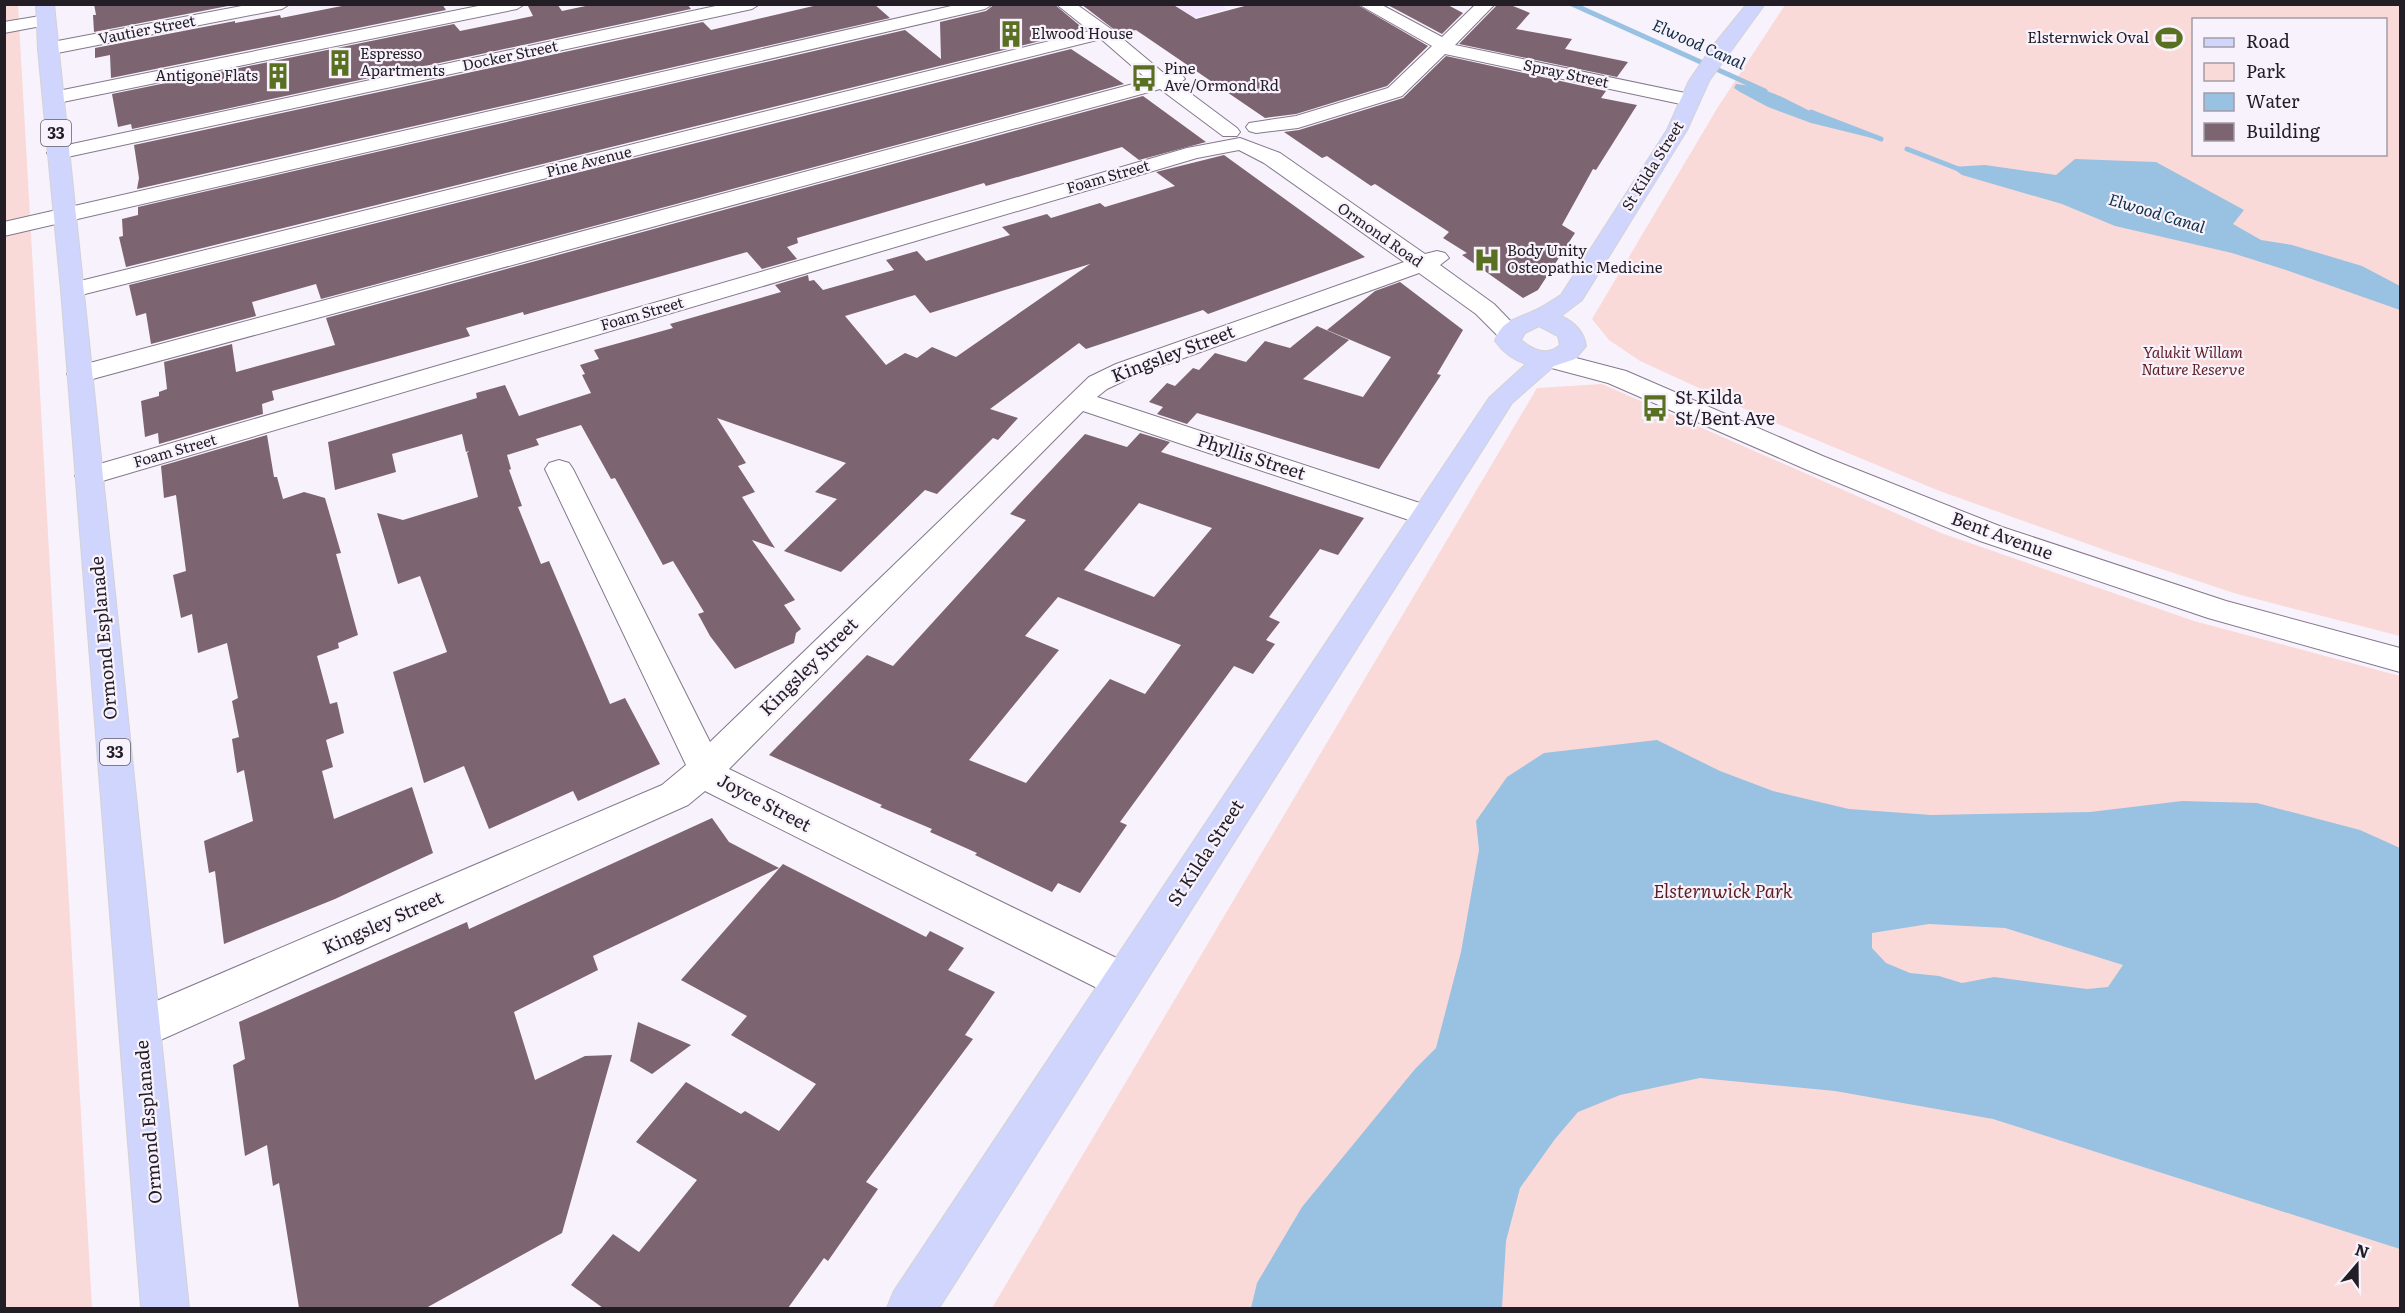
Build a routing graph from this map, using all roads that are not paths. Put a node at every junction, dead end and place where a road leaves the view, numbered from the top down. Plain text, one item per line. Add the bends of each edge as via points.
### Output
1 (282, 4) edge
2 (517, 4) edge
3 (752, 4) edge
4 (985, 4) edge
5 (1065, 4) edge
6 (1366, 4) edge
7 (1487, 4) edge
8 (1757, 4) edge
9 (46, 9) edge
10 (4, 16) edge
11 (4, 28) edge
12 (1112, 39) junction
13 (1443, 47) junction
14 (47, 49) junction
15 (1170, 80) junction
16 (1695, 90) junction
17 (52, 98) junction
18 (1248, 135) junction
19 (58, 153) junction
20 (65, 217) junction
21 (4, 229) edge
22 (1429, 261) junction
23 (73, 290) junction
24 (1570, 300) junction
25 (1537, 318) junction
26 (1512, 340) junction
27 (1560, 349) junction
28 (80, 374) junction
29 (1502, 398) junction
30 (1078, 400) junction
31 (559, 469) dead end
32 (89, 476) junction
33 (1425, 515) junction
34 (2400, 660) edge
35 (706, 769) junction
36 (1123, 981) junction
37 (141, 1028) junction
38 (165, 1308) edge
39 (911, 1308) edge

1 - 14 street, Vautier Street
2 - 17 street
3 - 19 street, Docker Street
4 - 20 street
5 - 12 street, Ormond Road
6 - 13 street, Spray Street
7 - 13 street, Foam Street
8 - 16 main road, St Kilda Street via 1719,51
9 - 10 street
9 - 11 street
9 - 14 main road, Ormond Esplanade / 33
12 - 15 street, Ormond Road via 1141,66
12 - 23 street, Pine Avenue
13 - 16 street, Spray Street
13 - 18 street, Foam Street via 1395,92
14 - 17 main road, Ormond Esplanade / 33
15 - 18 street, Ormond Road
15 - 28 street
16 - 24 main road, St Kilda Street via 1677,130
17 - 19 main road, Ormond Esplanade / 33
18 - 22 street, Ormond Road via 1272,158
18 - 32 street, Foam Street
19 - 20 main road, Ormond Esplanade / 33
20 - 21 street
20 - 23 main road, Ormond Esplanade / 33
22 - 25 street, Ormond Road
22 - 26 street, Ormond Road via 1485,309
22 - 30 street, Kingsley Street via 1125,370 1098,383
23 - 28 main road, Ormond Esplanade / 33
24 - 25 main road, St Kilda Street
24 - 27 main road, St Kilda Street via 1572,312
25 - 26 main road, St Kilda Street
25 - 27 main road
26 - 27 main road
26 - 29 main road, St Kilda Street
27 - 29 main road, St Kilda Street
27 - 34 street, Bent Avenue via 1815,463 1991,534 2219,610
28 - 32 main road, Ormond Esplanade / 33
29 - 33 main road, St Kilda Street
30 - 33 street, Phyllis Street
30 - 35 street, Kingsley Street
31 - 35 street, Joyce Street
32 - 37 main road, Ormond Esplanade / 33
33 - 36 main road, St Kilda Street
35 - 36 street, Joyce Street via 726,786
35 - 37 street, Kingsley Street via 675,795
36 - 39 main road, St Kilda Street
37 - 38 main road, Ormond Esplanade / 33

